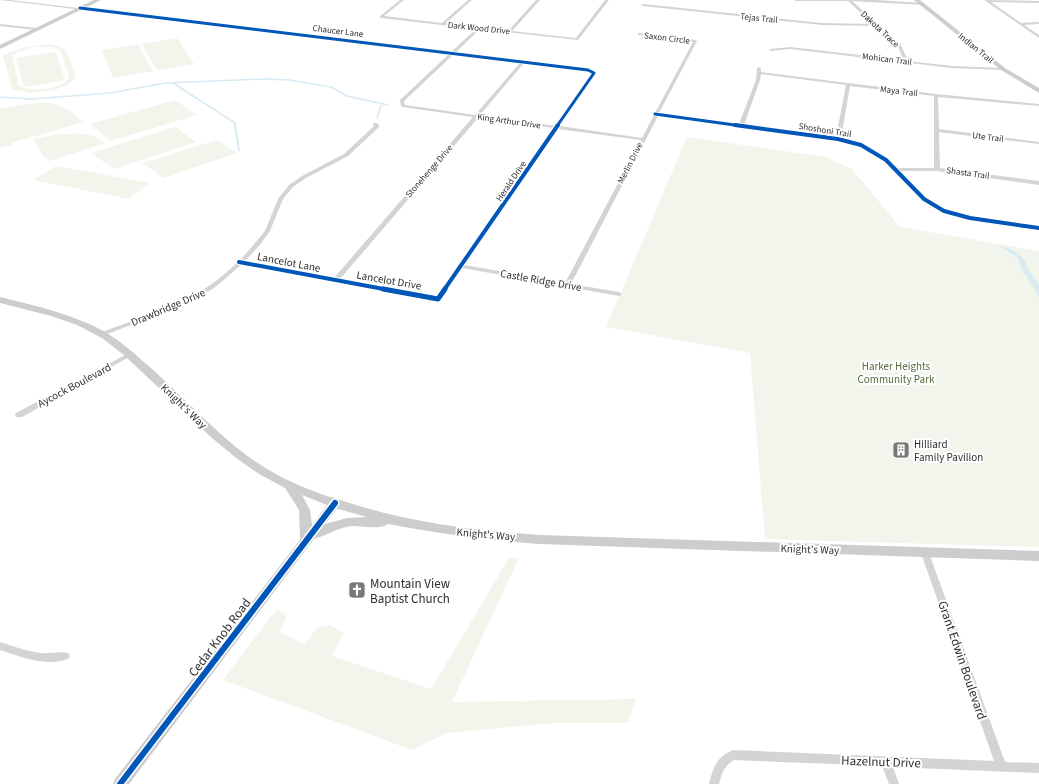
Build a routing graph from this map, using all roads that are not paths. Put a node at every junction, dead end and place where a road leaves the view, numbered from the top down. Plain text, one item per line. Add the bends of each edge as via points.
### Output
1 (2, 0) edge
2 (98, 0) edge
3 (401, 0) edge
4 (470, 0) edge
5 (538, 0) edge
6 (607, 0) edge
7 (796, 0) edge
8 (849, 0) edge
9 (917, 0) edge
10 (987, 1) edge
11 (1039, 2) edge
12 (922, 4) junction
13 (643, 5) dead end
14 (79, 9) junction
15 (1039, 23) edge
16 (443, 24) junction
17 (1020, 24) junction
18 (0, 25) edge
19 (876, 25) junction
20 (478, 28) junction
21 (36, 29) junction
22 (509, 32) junction
23 (639, 34) dead end
24 (1039, 37) edge
25 (695, 41) joint
26 (0, 47) edge
27 (771, 50) dead end
28 (452, 53) junction
29 (523, 62) junction
30 (906, 62) junction
31 (1003, 70) junction
32 (593, 72) joint
33 (848, 84) junction
34 (1039, 91) edge
35 (936, 95) junction
36 (1039, 105) edge
37 (655, 114) junction
38 (476, 116) junction
39 (375, 124) dead end
40 (741, 126) junction
41 (557, 128) junction
42 (936, 130) junction
43 (642, 139) junction
44 (838, 139) junction
45 (1039, 143) edge
46 (937, 168) junction
47 (897, 170) junction
48 (1039, 183) edge
49 (1039, 228) edge
50 (239, 262) junction
51 (462, 266) junction
52 (335, 281) junction
53 (567, 284) junction
54 (619, 294) dead end
55 (0, 300) edge
56 (438, 300) joint
57 (102, 334) junction
58 (129, 355) junction
59 (19, 415) dead end
60 (289, 486) junction
61 (334, 503) junction
62 (396, 522) junction
63 (308, 539) junction
64 (925, 553) junction
65 (1039, 556) edge
66 (0, 646) edge
67 (65, 656) dead end
68 (886, 762) junction
69 (1001, 766) junction
70 (1039, 768) edge
71 (120, 784) edge
72 (714, 784) edge
73 (894, 784) edge

1 - 14 street, Chaucer Lane
2 - 14 main road
3 - 16 street, Dark Wood Drive via 381,17
4 - 16 street
5 - 22 street
6 - 22 street, Dark Wood Drive via 577,39
7 - 8 street
8 - 12 street
8 - 19 street, Dakota Trace
9 - 12 main road, Indian Trail
10 - 11 street
10 - 17 street
12 - 31 main road, Indian Trail
13 - 19 street, Tejas Trail via 822,24
14 - 21 main road
14 - 28 street, Chaucer Lane
15 - 17 street
16 - 20 street, Dark Wood Drive
17 - 24 street
18 - 21 street
19 - 30 street, Dakota Trace via 900,46
20 - 22 street, Dark Wood Drive
20 - 28 street
21 - 26 main road
23 - 25 street, Saxon Circle
25 - 37 street, Merlin Drive
27 - 30 street, Mohican Trail via 790,48
28 - 29 street, Chaucer Lane
28 - 38 street, King Arthur Drive via 401,104 406,107
29 - 32 street, Chaucer Lane
29 - 38 street, Stonehenge Drive
30 - 31 street, Mohican Trail
31 - 34 main road, Indian Trail
32 - 41 street, Herald Drive
33 - 35 street, Maya Trail
33 - 40 street, Maya Trail via 759,70 758,80
33 - 44 street
35 - 36 street, Maya Trail
35 - 42 street
37 - 40 street, Shoshoni Trail
37 - 43 street, Merlin Drive
38 - 41 street, King Arthur Drive
38 - 52 street, Stonehenge Drive
39 - 50 street, Drawbridge Drive via 377,126 347,154 308,174 283,193 278,200 268,231
40 - 44 street, Shoshoni Trail
41 - 43 street, King Arthur Drive
41 - 51 street, Herald Drive
42 - 45 street, Ute Trail
42 - 46 street
43 - 53 street, Merlin Drive
44 - 47 street, Shoshoni Trail via 874,150
46 - 47 street, Shasta Trail
46 - 48 street, Shasta Trail
47 - 49 street, Shoshoni Trail via 925,200 941,210
50 - 52 street, Lancelot Lane
50 - 57 street, Drawbridge Drive via 203,293
51 - 53 street, Castle Ridge Drive
51 - 56 street, Herald Drive
52 - 56 street, Lancelot Drive
53 - 54 street, Castle Ridge Drive
55 - 57 main road, Knight's Way via 50,313
57 - 58 main road, Knight's Way
58 - 59 street, Aycock Boulevard
58 - 60 main road, Knight's Way via 227,445
60 - 61 main road, Knight's Way
60 - 63 main road via 304,508 304,531
61 - 62 main road, Knight's Way
61 - 63 main road, Cedar Knob Road
62 - 63 main road via 347,521 329,526
62 - 64 main road, Knight's Way via 458,532 546,540
63 - 71 main road, Cedar Knob Road
64 - 65 main road, Knight's Way
64 - 69 street, Grant Edwin Boulevard
66 - 67 street via 43,658
68 - 69 street, Hazelnut Drive
68 - 72 street, Hazelnut Drive via 733,755 724,759
68 - 73 street
69 - 70 street, Hazelnut Drive

